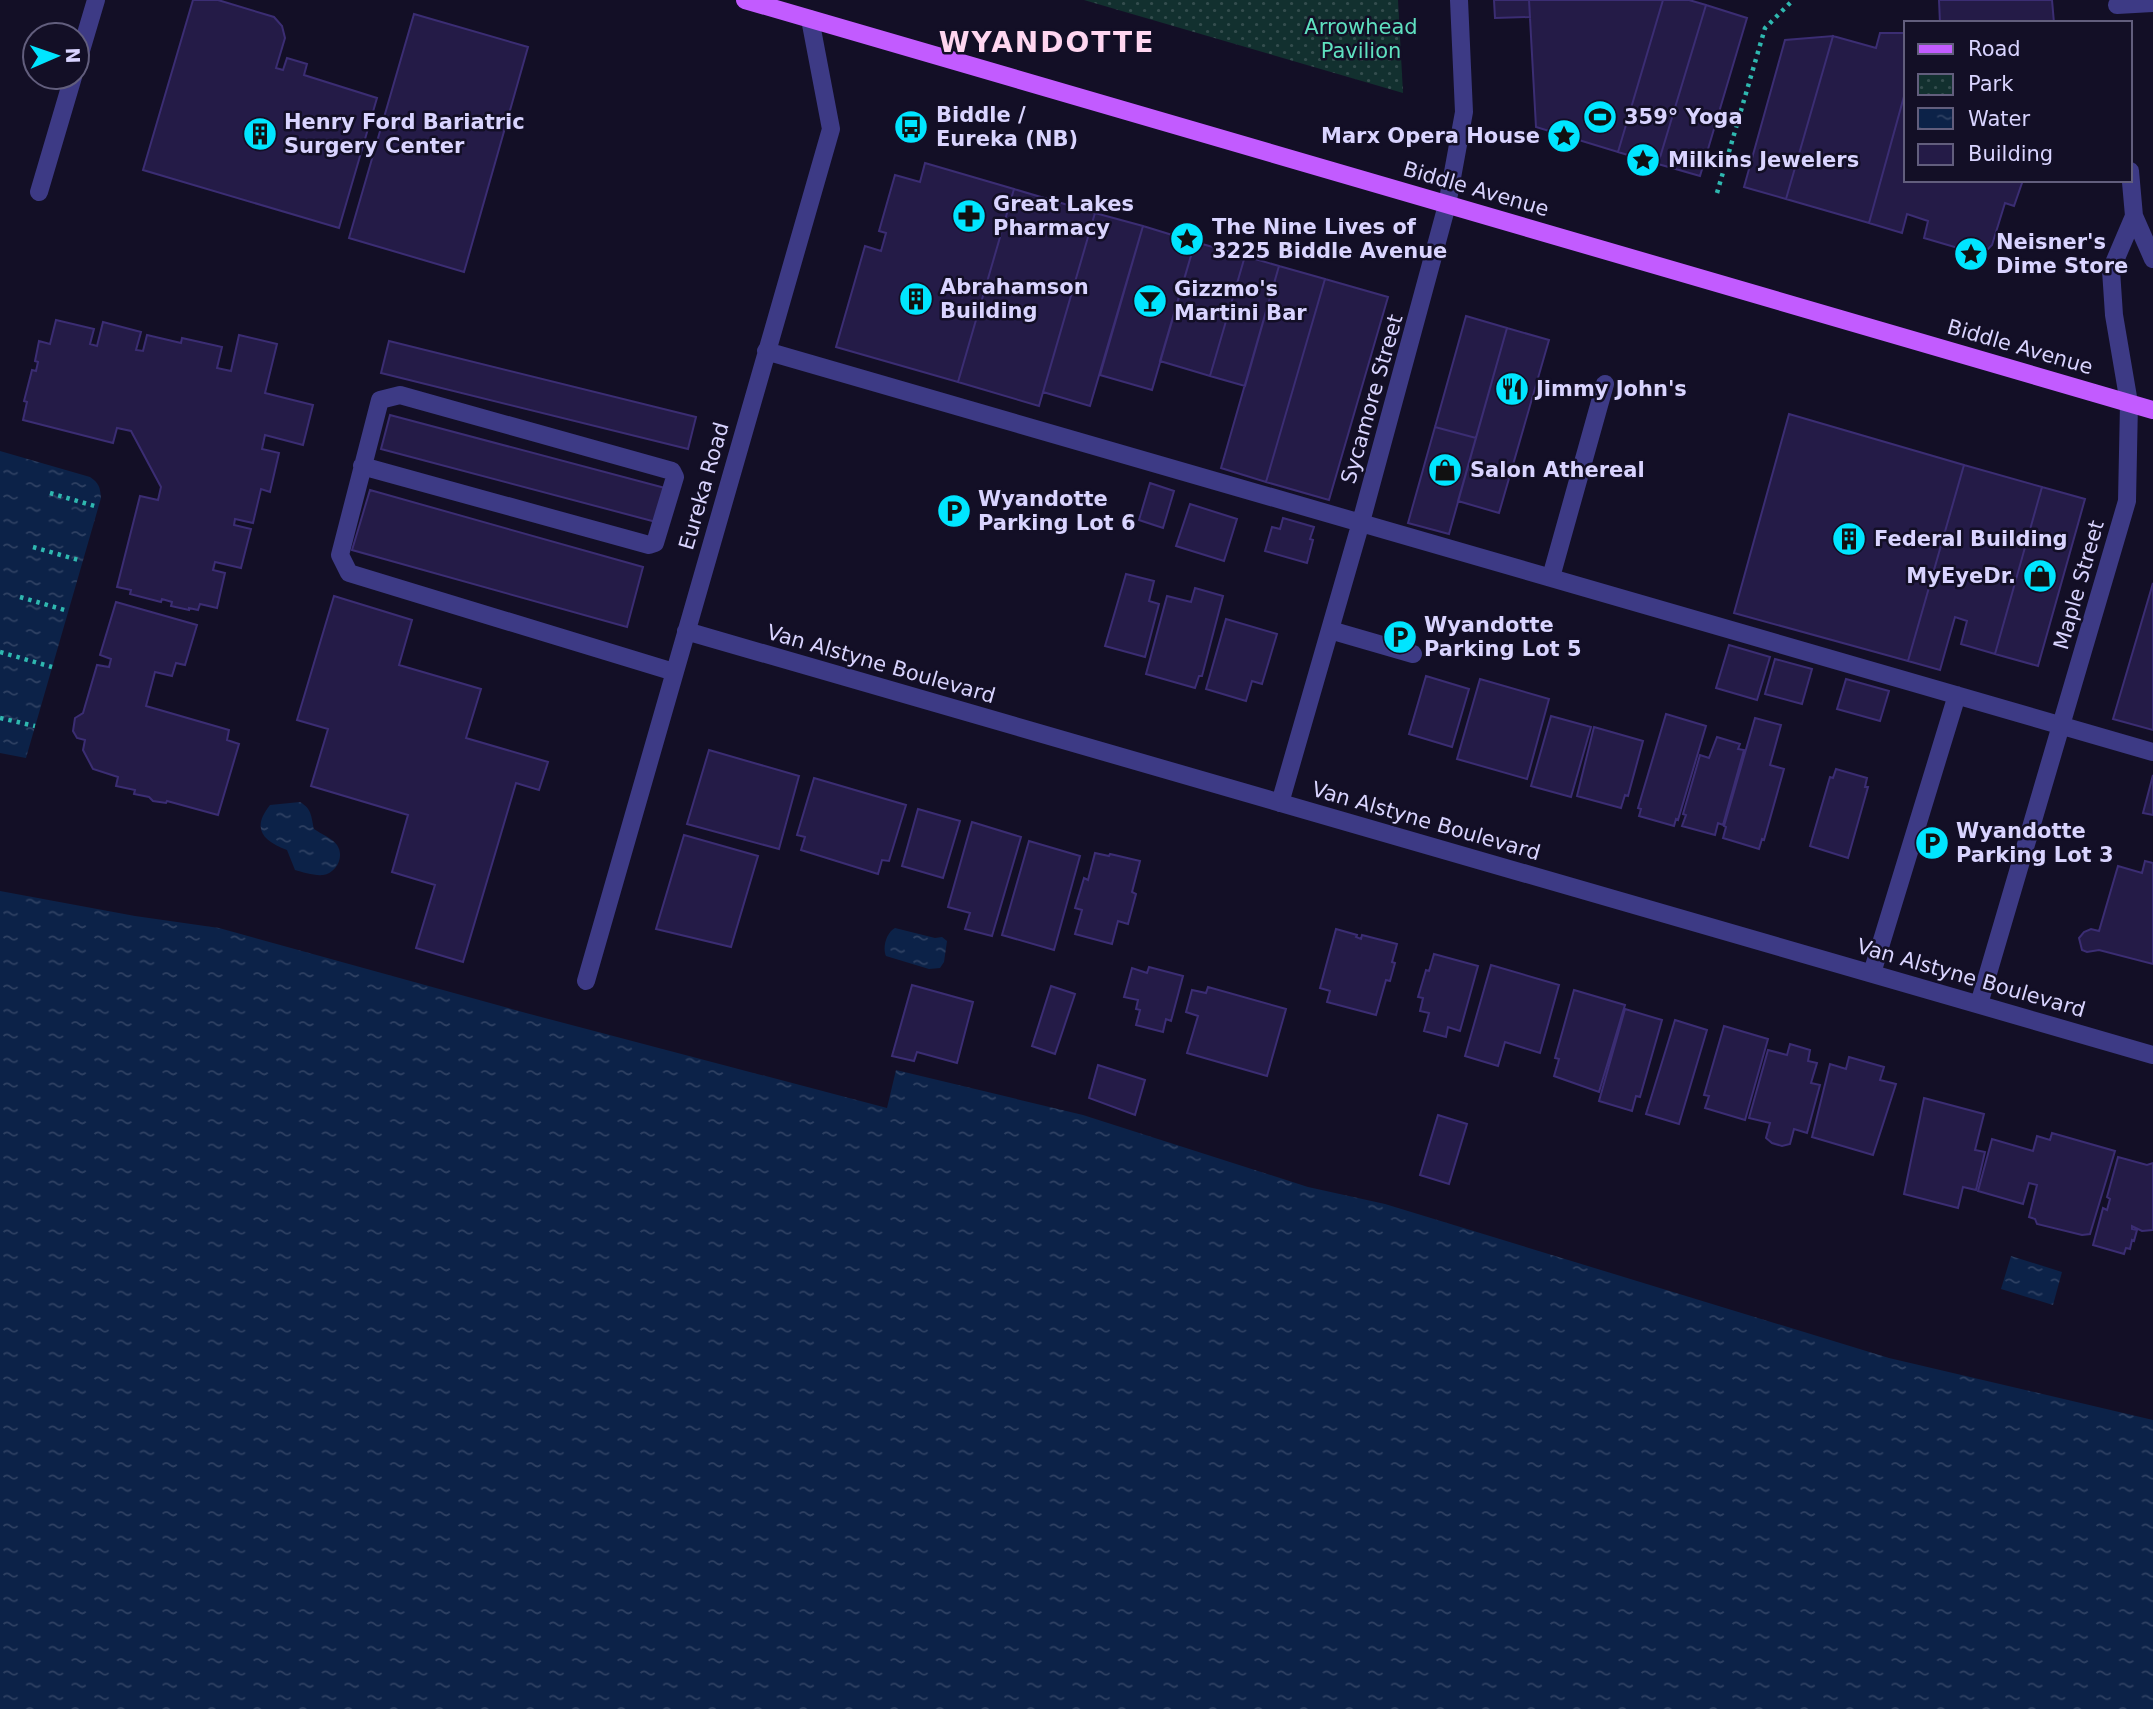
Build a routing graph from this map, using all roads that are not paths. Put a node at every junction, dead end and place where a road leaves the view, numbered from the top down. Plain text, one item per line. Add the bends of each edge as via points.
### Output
1 (96, 0) edge
2 (745, 0) edge
3 (806, 0) edge
4 (1459, 0) edge
5 (2153, 3) edge
6 (2117, 9) edge
7 (810, 19) junction
8 (90, 21) edge
9 (69, 91) edge
10 (2131, 182) edge
11 (39, 192) dead end
12 (1447, 205) junction
13 (2134, 216) junction
14 (2153, 259) edge
15 (766, 351) junction
16 (1605, 384) dead end
17 (2129, 403) junction
18 (2153, 410) edge
19 (362, 467) junction
20 (1361, 522) junction
21 (1550, 577) junction
22 (1330, 630) junction
23 (686, 631) junction
24 (1413, 654) dead end
25 (674, 671) junction
26 (1957, 695) junction
27 (2063, 726) junction
28 (2153, 752) edge
29 (1280, 803) junction
30 (1872, 973) junction
31 (586, 981) dead end
32 (1979, 1004) junction
33 (2153, 1055) edge

1 - 8 street
2 - 7 main road, Biddle Avenue
3 - 7 main road, Eureka Road
4 - 12 street, Sycamore Street via 1464,112
5 - 6 street
7 - 12 main road, Biddle Avenue
7 - 15 street, Eureka Road via 831,129
9 - 11 street
10 - 13 street, Maple Street
12 - 17 main road, Biddle Avenue
12 - 20 street, Sycamore Street
13 - 14 street
13 - 17 street, Maple Street via 2110,270
15 - 20 street
15 - 23 street, Eureka Road
16 - 21 street
17 - 18 main road, Biddle Avenue
17 - 27 street, Maple Street via 2127,501
19 - 19 street via 380,400 400,395 672,471 675,477 655,543 649,545
19 - 25 street via 340,555 349,573
20 - 21 street
20 - 22 street, Sycamore Street
21 - 26 street
22 - 24 street
22 - 29 street, Sycamore Street
23 - 25 street, Eureka Road
23 - 29 street, Van Alstyne Boulevard
25 - 31 street, Eureka Road
26 - 27 street
26 - 30 street
27 - 28 street
27 - 32 street, Maple Street
29 - 30 street, Van Alstyne Boulevard
30 - 32 street, Van Alstyne Boulevard
32 - 33 street, Van Alstyne Boulevard

